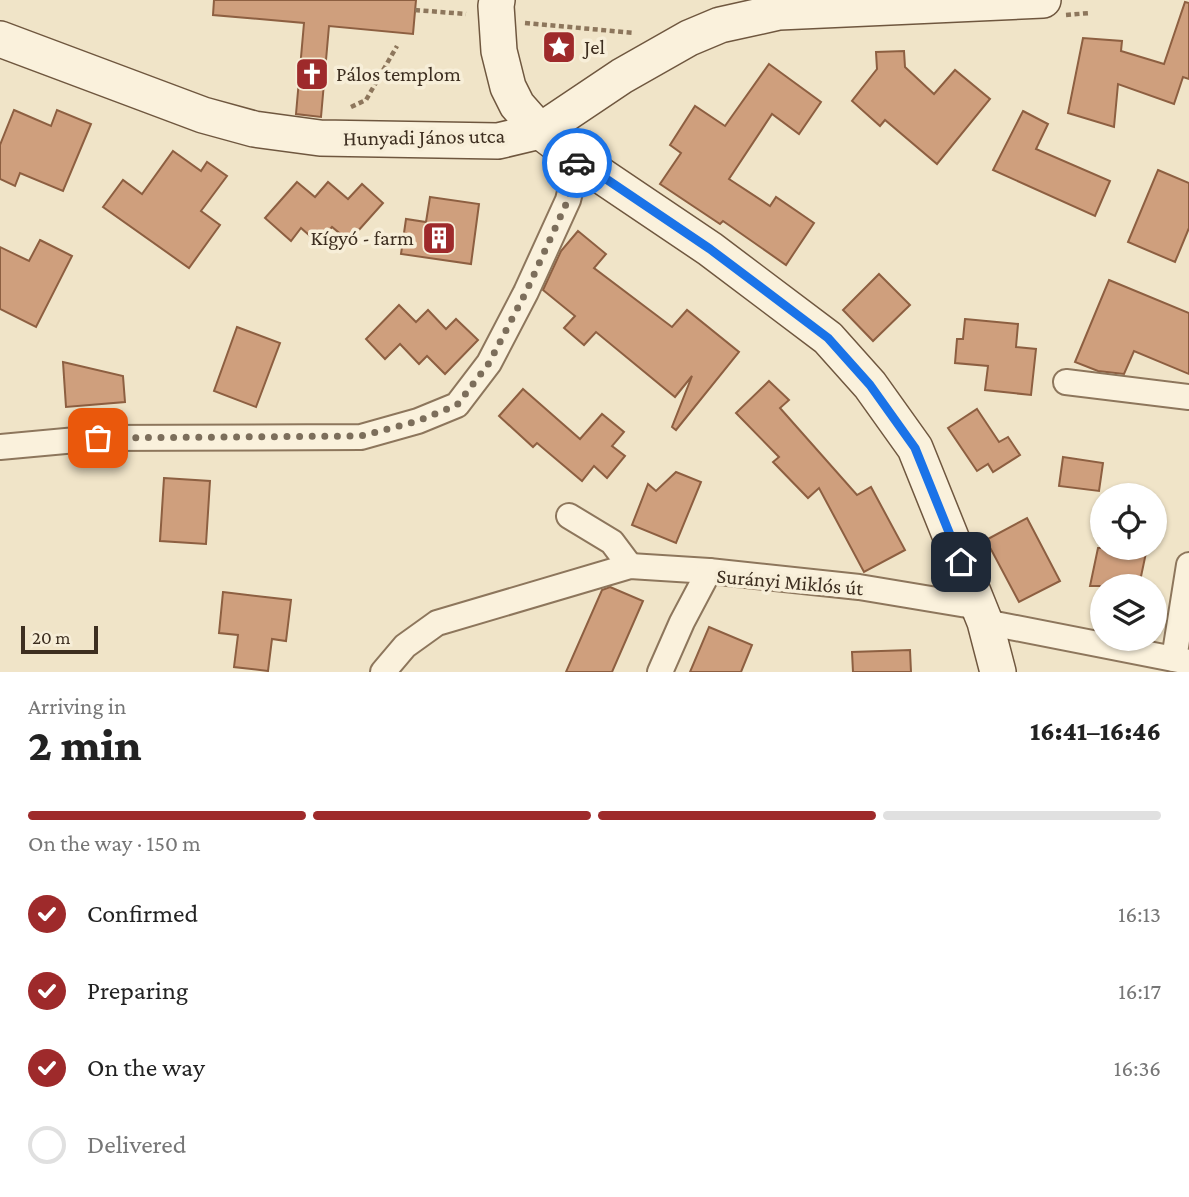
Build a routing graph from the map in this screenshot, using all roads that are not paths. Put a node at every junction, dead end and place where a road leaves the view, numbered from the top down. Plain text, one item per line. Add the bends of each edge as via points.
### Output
1 (1053, 7) edge
2 (495, 12) edge
3 (726, 13) edge
4 (0, 39) edge
5 (540, 131) junction
6 (578, 160) junction
7 (1066, 382) dead end
8 (1189, 397) edge
9 (0, 447) edge
10 (569, 516) dead end
11 (1189, 565) edge
12 (630, 566) junction
13 (709, 571) junction
14 (982, 615) junction
15 (1182, 660) edge
16 (383, 672) edge
17 (660, 672) edge
18 (998, 672) edge

1 - 3 street, Hunyadi János utca
2 - 5 street via 496,6 499,51 508,88
3 - 5 street, Hunyadi János utca
4 - 5 street, Hunyadi János utca via 203,115 254,129 320,138 498,141
5 - 6 street
6 - 9 street via 568,200 526,292 489,363 457,405 361,436 98,438
6 - 14 street via 710,249 828,338 870,385 915,448
7 - 8 street
10 - 12 street via 612,542
11 - 15 street
12 - 13 street
12 - 16 street via 437,622 405,646
13 - 14 street, Surányi Miklós út via 859,587
13 - 17 street, Surányi Miklós út
14 - 15 street, Surányi Miklós út
14 - 18 street

